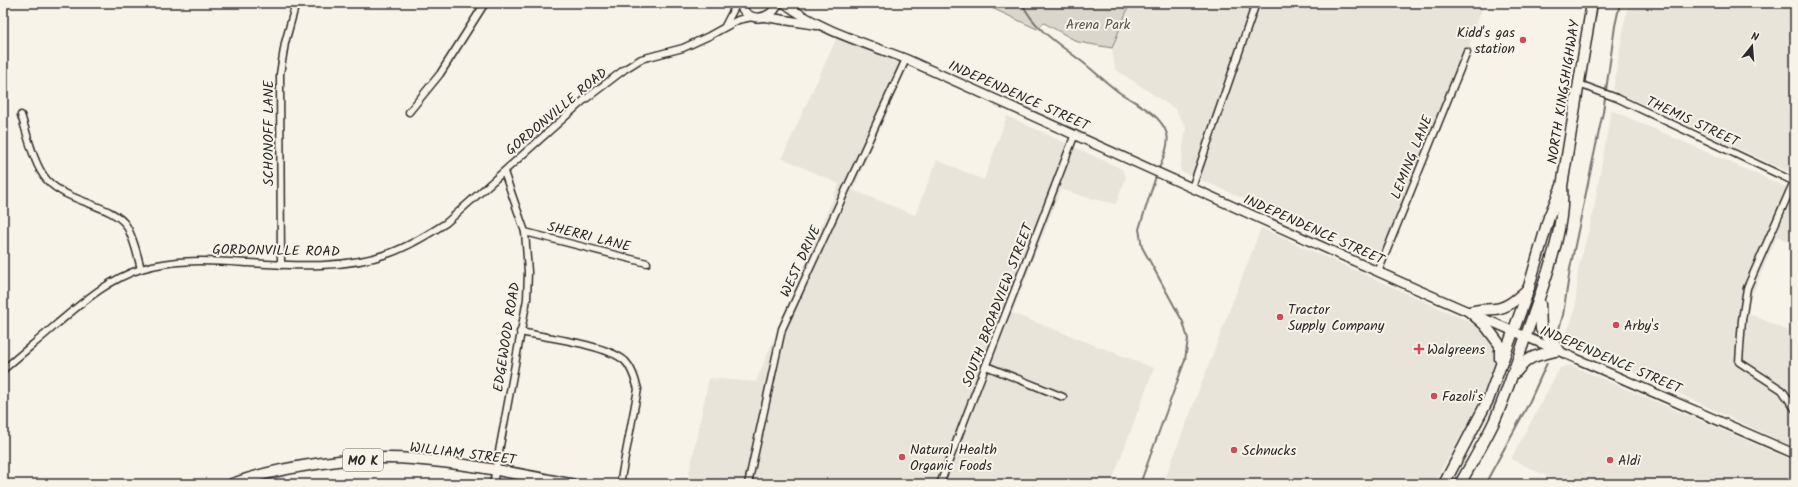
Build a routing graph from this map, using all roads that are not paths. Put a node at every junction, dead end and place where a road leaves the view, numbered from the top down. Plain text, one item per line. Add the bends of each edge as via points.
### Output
1 (296, 3) edge
2 (486, 3) edge
3 (739, 3) edge
4 (778, 3) edge
5 (784, 3) edge
6 (1256, 3) edge
7 (1592, 3) edge
8 (752, 17) junction
9 (765, 17) junction
10 (823, 26) junction
11 (724, 27) junction
12 (1467, 52) dead end
13 (906, 59) junction
14 (1579, 84) junction
15 (409, 112) dead end
16 (21, 115) dead end
17 (1075, 134) junction
18 (504, 172) junction
19 (1795, 181) edge
20 (1562, 186) junction
21 (1192, 188) junction
22 (525, 232) junction
23 (646, 263) dead end
24 (281, 265) junction
25 (141, 269) junction
26 (1378, 272) junction
27 (1529, 288) junction
28 (1540, 296) junction
29 (1470, 312) junction
30 (1514, 331) junction
31 (520, 332) junction
32 (1526, 336) junction
33 (1559, 350) junction
34 (986, 366) junction
35 (3, 370) edge
36 (1498, 374) junction
37 (1511, 379) junction
38 (1063, 396) dead end
39 (1795, 409) edge
40 (1795, 454) edge
41 (496, 470) junction
42 (232, 484) edge
43 (493, 484) edge
44 (571, 484) edge
45 (620, 484) edge
46 (748, 484) edge
47 (940, 484) edge
48 (1444, 484) edge
49 (1460, 484) edge

1 - 24 street, SCHONOFF LANE via 285,42 280,74
2 - 15 street via 440,74
3 - 8 street
3 - 11 street
4 - 9 street via 772,13
5 - 10 street, INDEPENDENCE STREET
6 - 21 street
7 - 14 main road, NORTH KINGSHIGHWAY
8 - 9 street, INDEPENDENCE STREET
8 - 11 street, GORDONVILLE ROAD
9 - 10 street, INDEPENDENCE STREET
10 - 13 street, INDEPENDENCE STREET
11 - 18 street, GORDONVILLE ROAD via 682,48 642,59 626,69 583,101
12 - 26 street, LEMING LANE
13 - 17 street, INDEPENDENCE STREET
13 - 46 street, WEST DRIVE via 782,329
14 - 19 street, THEMIS STREET via 1617,98
14 - 20 main road, NORTH KINGSHIGHWAY
16 - 25 street via 39,168 46,180 75,199 118,216 131,235
17 - 21 street, INDEPENDENCE STREET
17 - 34 street, SOUTH BROADVIEW STREET
18 - 22 street, EDGEWOOD ROAD
18 - 24 street, GORDONVILLE ROAD via 446,223 391,253 344,264
19 - 39 street via 1747,288 1739,362 1782,390
20 - 27 main road, NORTH KINGSHIGHWAY via 1549,218
20 - 28 main road, NORTH KINGSHIGHWAY via 1563,206 1560,224
21 - 26 street, INDEPENDENCE STREET
22 - 23 street, SHERRI LANE
22 - 31 street, EDGEWOOD ROAD via 527,299
24 - 25 street, GORDONVILLE ROAD via 207,260
25 - 35 street, GORDONVILLE ROAD via 109,283 85,300
26 - 29 street, INDEPENDENCE STREET
27 - 29 main road via 1503,308
27 - 30 main road, NORTH KINGSHIGHWAY
28 - 32 main road, NORTH KINGSHIGHWAY
28 - 33 main road via 1541,329
29 - 30 street, INDEPENDENCE STREET
29 - 36 main road via 1485,325 1500,345
30 - 32 street, INDEPENDENCE STREET
30 - 36 main road, NORTH KINGSHIGHWAY
31 - 41 street, EDGEWOOD ROAD
31 - 45 street via 606,350 625,360 638,389
32 - 33 street, INDEPENDENCE STREET
32 - 37 main road, NORTH KINGSHIGHWAY
33 - 37 main road via 1536,355 1527,360
33 - 40 street, INDEPENDENCE STREET
34 - 38 street
34 - 47 street, SOUTH BROADVIEW STREET
36 - 48 main road, NORTH KINGSHIGHWAY via 1488,400
37 - 49 main road, NORTH KINGSHIGHWAY via 1493,424
41 - 42 main road, WILLIAM STREET / MO K via 410,459 343,461 292,468
41 - 43 street, EDGEWOOD ROAD
41 - 44 main road, WILLIAM STREET / MO K

